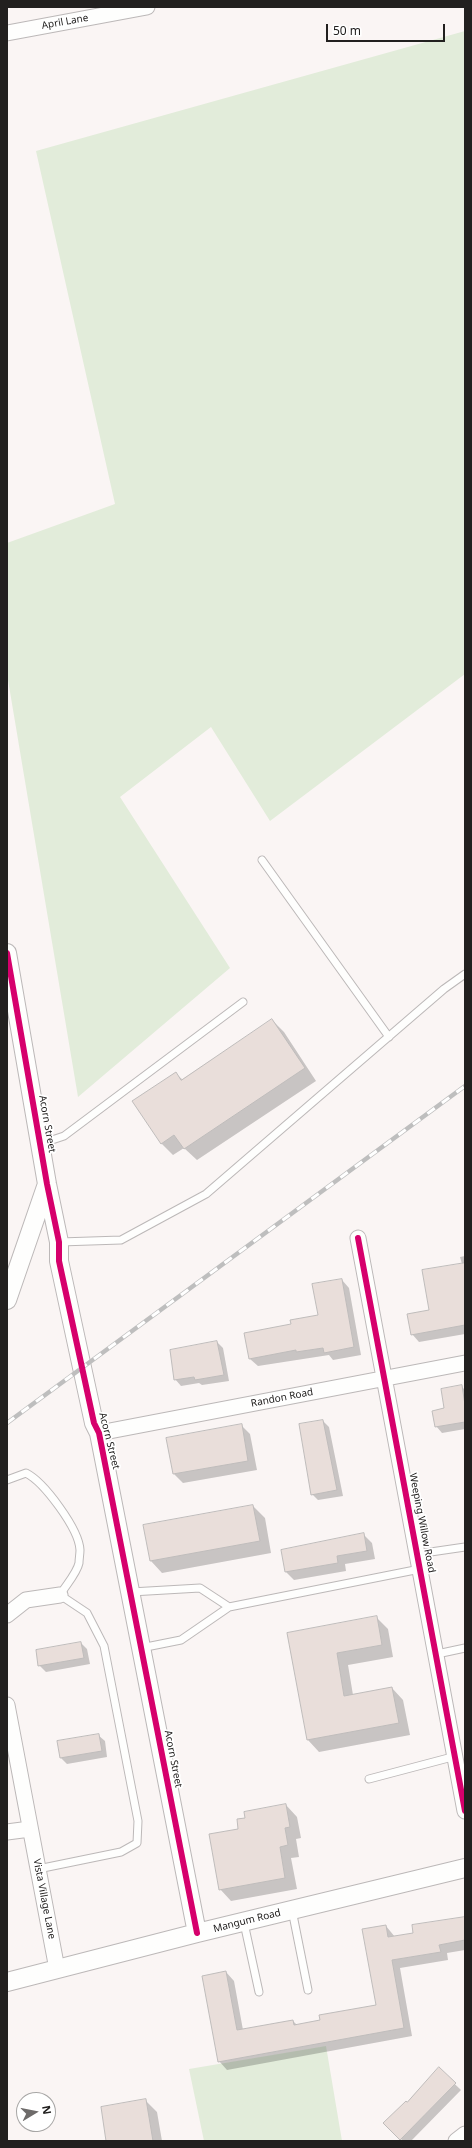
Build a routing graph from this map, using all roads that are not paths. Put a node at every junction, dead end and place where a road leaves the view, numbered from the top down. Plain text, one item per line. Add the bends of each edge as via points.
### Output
1 (147, 7) edge
2 (122, 9) edge
3 (7, 33) edge
4 (262, 860) dead end
5 (7, 953) edge
6 (465, 974) edge
7 (243, 1002) dead end
8 (389, 1037) junction
9 (40, 1144) junction
10 (47, 1184) junction
11 (358, 1238) dead end
12 (59, 1242) junction
13 (7, 1300) edge
14 (465, 1363) edge
15 (384, 1378) junction
16 (99, 1433) junction
17 (7, 1480) edge
18 (465, 1547) edge
19 (417, 1554) junction
20 (420, 1569) junction
21 (130, 1592) junction
22 (60, 1595) junction
23 (229, 1607) junction
24 (7, 1615) edge
25 (141, 1648) junction
26 (465, 1648) edge
27 (437, 1654) junction
28 (7, 1705) edge
29 (456, 1756) junction
30 (369, 1779) dead end
31 (465, 1811) edge
32 (30, 1829) junction
33 (7, 1832) edge
34 (465, 1868) edge
35 (38, 1869) junction
36 (292, 1910) junction
37 (244, 1922) junction
38 (197, 1933) junction
39 (57, 1969) junction
40 (7, 1982) edge
41 (308, 1990) dead end
42 (259, 1992) dead end
43 (465, 2134) edge
44 (456, 2141) edge

1 - 2 street, April Lane
2 - 3 street, April Lane
4 - 8 lane
5 - 9 street, Acorn Street
6 - 8 lane
7 - 9 lane via 64,1136
8 - 12 lane via 206,1194 121,1240
9 - 10 street, Acorn Street
10 - 12 street, Acorn Street
10 - 13 street
11 - 15 street, Weeping Willow Road
12 - 16 street, Acorn Street via 59,1260 94,1423
14 - 15 street, Randon Road
15 - 16 street, Randon Road
15 - 19 street, Weeping Willow Road
16 - 21 street, Acorn Street
17 - 22 lane via 26,1473 36,1478 68,1521 75,1535 80,1550 78,1565
18 - 19 lane
19 - 20 street, Weeping Willow Road
20 - 23 lane
20 - 27 street, Weeping Willow Road
21 - 23 lane via 200,1588
21 - 25 street, Acorn Street
22 - 24 street via 26,1600
22 - 35 lane via 87,1613 104,1646 138,1821 137,1843 120,1852
23 - 25 lane via 181,1640
25 - 38 street, Acorn Street
26 - 27 lane
27 - 29 street, Weeping Willow Road
28 - 32 street, Vista Village Lane
29 - 30 lane
29 - 31 street, Weeping Willow Road
32 - 33 street
32 - 35 street, Vista Village Lane
34 - 36 street, Mangum Road
35 - 39 street, Vista Village Lane
36 - 37 street, Mangum Road
36 - 41 lane
37 - 38 street, Mangum Road
37 - 42 lane
38 - 39 street, Mangum Road
39 - 40 street, Mangum Road
43 - 44 street

